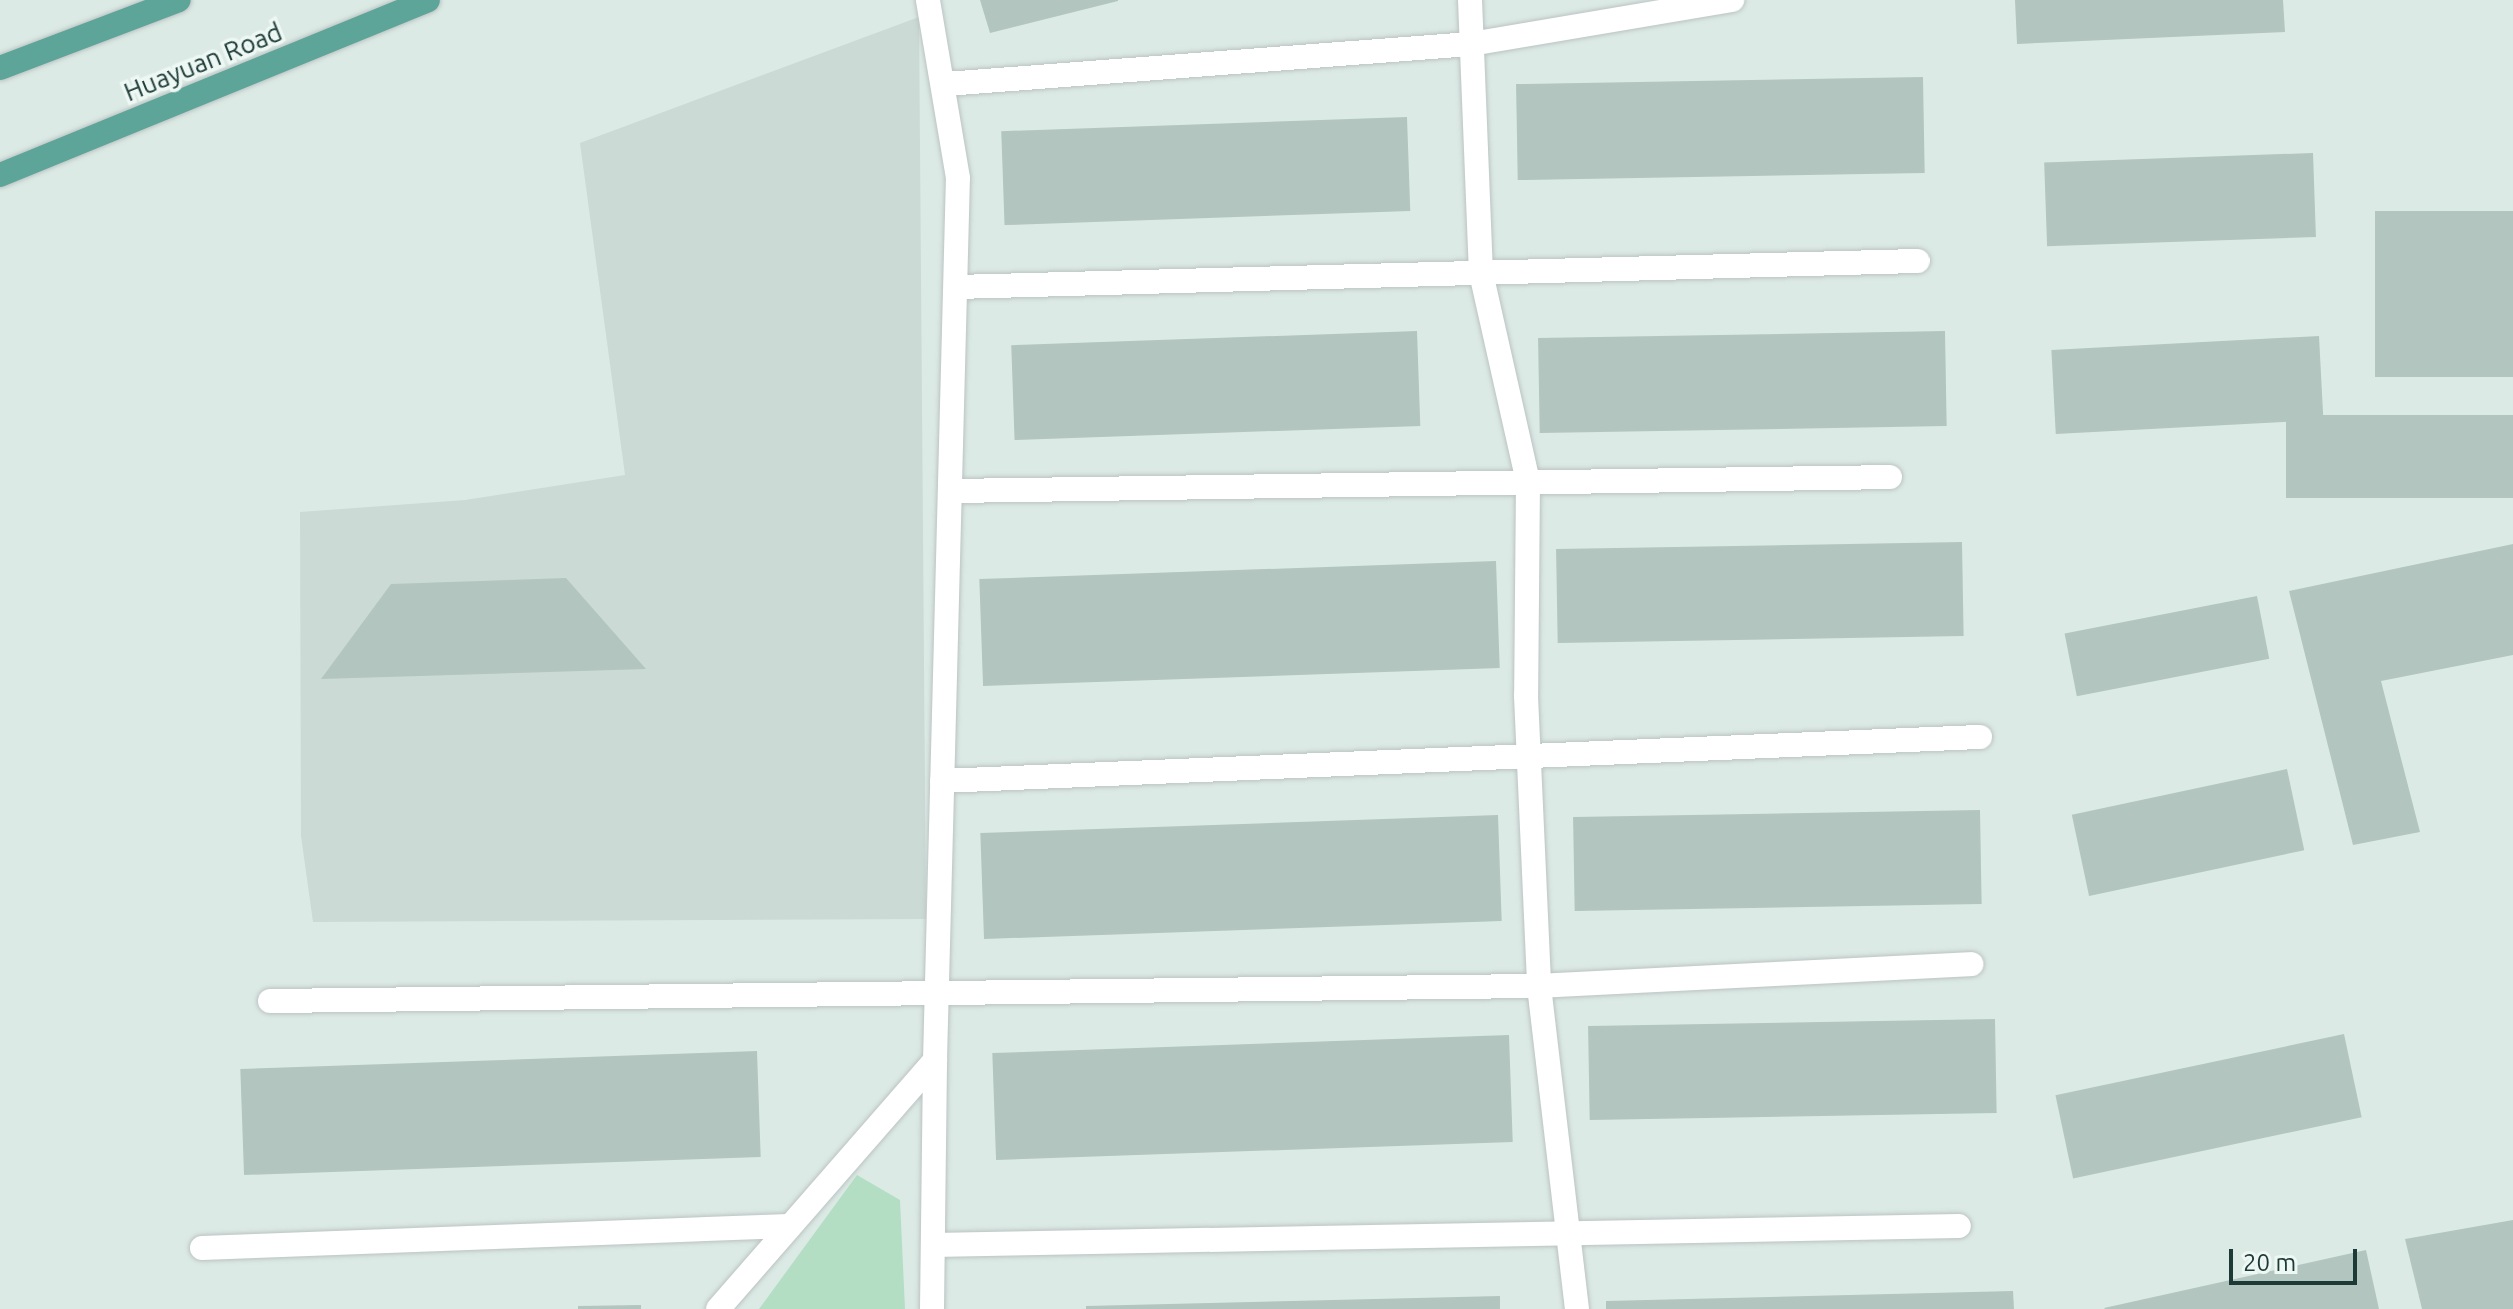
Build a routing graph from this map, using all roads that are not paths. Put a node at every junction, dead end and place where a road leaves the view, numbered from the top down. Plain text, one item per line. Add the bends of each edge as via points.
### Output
1 (179, 0) edge
2 (428, 0) edge
3 (928, 0) edge
4 (1470, 0) edge
5 (1732, 0) edge
6 (1471, 44) junction
7 (0, 68) edge
8 (946, 84) junction
9 (0, 175) edge
10 (1918, 261) dead end
11 (1481, 273) junction
12 (956, 287) junction
13 (1890, 477) dead end
14 (1528, 481) junction
15 (951, 491) junction
16 (1980, 737) dead end
17 (1528, 756) junction
18 (942, 781) junction
19 (1971, 964) dead end
20 (1539, 986) junction
21 (938, 993) junction
22 (270, 1001) dead end
23 (935, 1060) junction
24 (789, 1226) junction
25 (1959, 1226) dead end
26 (1568, 1237) junction
27 (933, 1245) junction
28 (202, 1248) dead end
29 (718, 1309) edge
30 (932, 1309) edge
31 (1577, 1309) edge

1 - 7 main road
2 - 9 main road, Huayuan Road
3 - 8 street
4 - 6 street
5 - 6 street
6 - 8 street
6 - 11 street
8 - 12 street via 958,178
10 - 11 street
11 - 12 street
11 - 14 street
12 - 15 street
13 - 14 street
14 - 15 street
14 - 17 street
15 - 18 street
16 - 17 street
17 - 18 street
17 - 20 street
18 - 21 street
19 - 20 street
20 - 21 street
20 - 26 street
21 - 22 street
21 - 23 street
23 - 24 street
23 - 27 street
24 - 28 street
24 - 29 street
25 - 26 street
26 - 27 street
26 - 31 street
27 - 30 street

